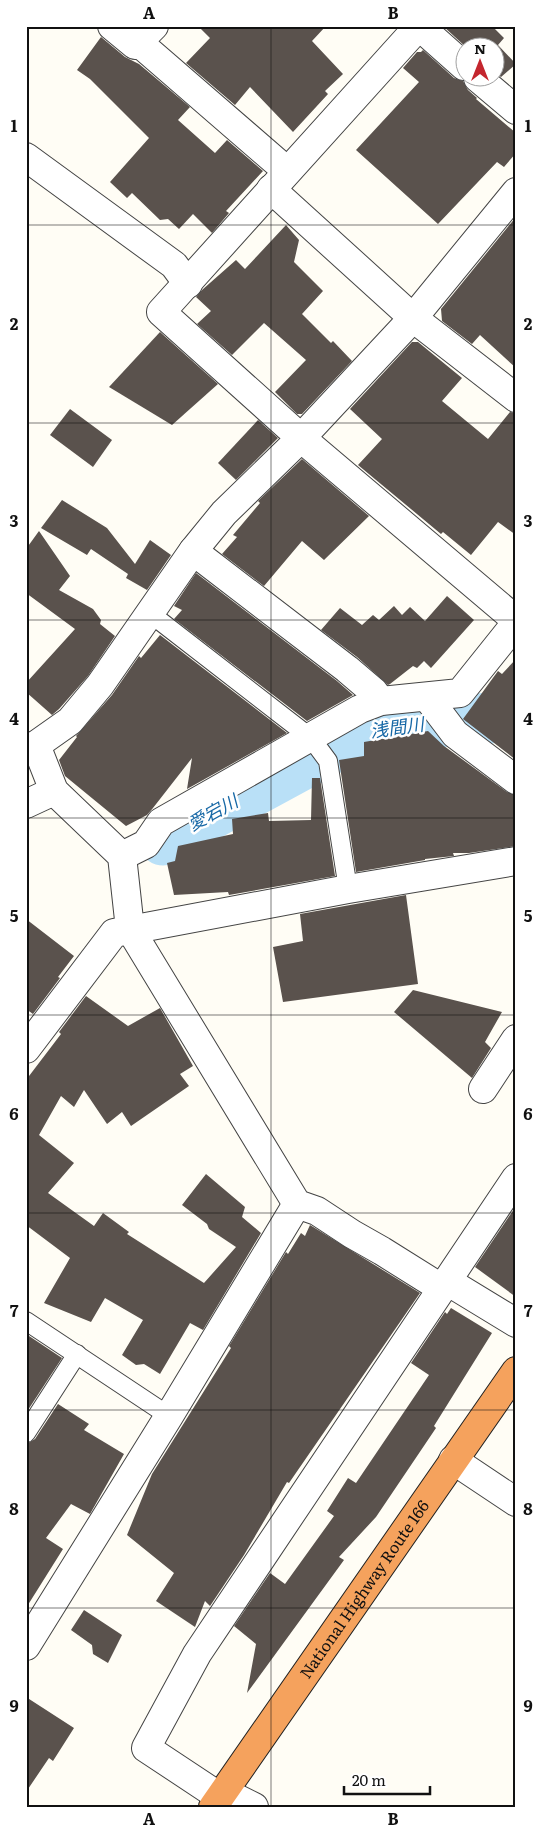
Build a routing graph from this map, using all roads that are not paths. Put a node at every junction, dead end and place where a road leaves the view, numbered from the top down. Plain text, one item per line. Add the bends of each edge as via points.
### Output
1 (112, 26) edge
2 (419, 26) edge
3 (146, 34) edge
4 (454, 57) edge
5 (490, 88) edge
6 (516, 110) edge
7 (26, 157) edge
8 (279, 180) junction
9 (516, 192) edge
10 (188, 284) junction
11 (412, 318) junction
12 (516, 398) edge
13 (301, 438) junction
14 (194, 551) junction
15 (151, 614) junction
16 (516, 621) edge
17 (428, 698) junction
18 (381, 702) junction
19 (312, 740) junction
20 (31, 743) edge
21 (516, 780) edge
22 (54, 791) junction
23 (26, 804) edge
24 (122, 856) junction
25 (516, 861) edge
26 (348, 889) junction
27 (130, 929) junction
28 (516, 1039) edge
29 (26, 1049) edge
30 (483, 1089) dead end
31 (516, 1178) edge
32 (297, 1204) junction
33 (444, 1285) junction
34 (26, 1321) edge
35 (516, 1323) edge
36 (77, 1354) junction
37 (516, 1371) edge
38 (169, 1416) junction
39 (26, 1433) edge
40 (453, 1460) junction
41 (516, 1502) edge
42 (26, 1646) edge
43 (219, 1798) edge
44 (254, 1807) edge

1 - 3 street via 134,45
2 - 4 street
2 - 8 street
3 - 8 street
5 - 6 street
7 - 10 street via 174,265
8 - 10 street
8 - 11 street
9 - 11 street
10 - 13 street via 161,312
11 - 12 street
11 - 13 street
13 - 14 street via 224,513
13 - 16 street
14 - 15 street
14 - 18 street via 347,669
15 - 19 lane
15 - 20 street via 70,721
16 - 17 street via 460,693
17 - 18 street
17 - 21 street via 455,734
18 - 19 street via 360,709
19 - 24 street via 161,822 146,844
19 - 26 lane via 328,761
20 - 22 street
22 - 23 street
22 - 24 street
24 - 27 street
25 - 26 street
26 - 27 street
27 - 29 street via 114,933
27 - 32 street
28 - 30 street
31 - 33 street
32 - 33 street via 317,1211
32 - 38 street
33 - 35 street
33 - 43 street via 197,1654 146,1748
34 - 36 lane
36 - 38 lane
36 - 39 lane
37 - 40 highway, National Highway Route 166
38 - 42 street
40 - 41 street
40 - 43 highway, National Highway Route 166
43 - 44 street

